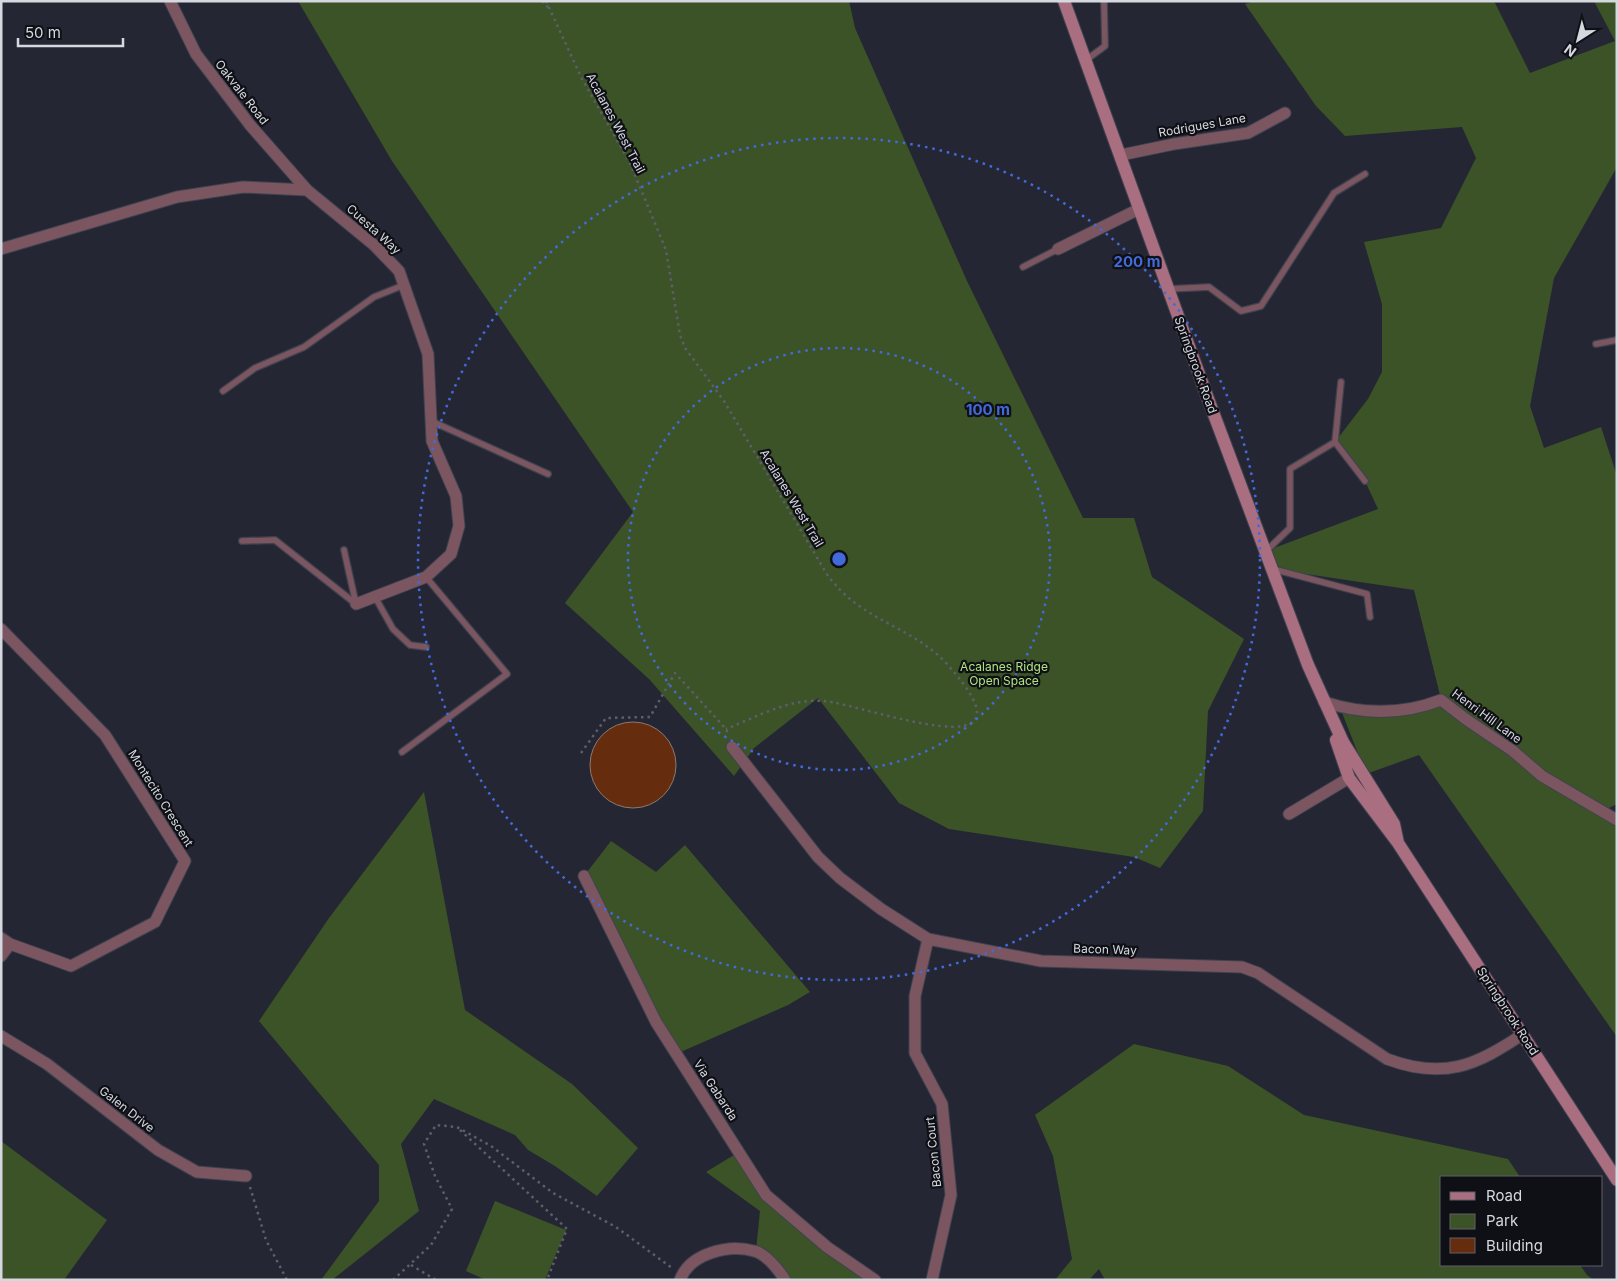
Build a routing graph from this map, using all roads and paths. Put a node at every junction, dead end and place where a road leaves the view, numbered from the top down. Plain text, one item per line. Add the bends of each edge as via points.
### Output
1 (170, 1) edge
2 (542, 1) edge
3 (546, 1) edge
4 (1064, 1) edge
5 (1104, 1) edge
6 (549, 8) junction
7 (1086, 61) junction
8 (1285, 113) dead end
9 (1121, 155) junction
10 (1365, 174) dead end
11 (307, 190) junction
12 (1139, 209) junction
13 (1, 249) edge
14 (1058, 249) joint
15 (1023, 267) dead end
16 (404, 285) junction
17 (1168, 288) junction
18 (1617, 340) edge
19 (1596, 344) dead end
20 (1341, 382) dead end
21 (223, 392) dead end
22 (431, 421) junction
23 (1335, 442) junction
24 (548, 474) dead end
25 (1365, 481) dead end
26 (242, 541) dead end
27 (344, 550) dead end
28 (1266, 551) junction
29 (1272, 568) junction
30 (426, 577) junction
31 (375, 597) junction
32 (356, 604) junction
33 (1370, 617) dead end
34 (1, 629) edge
35 (426, 647) dead end
36 (1324, 702) junction
37 (1334, 726) junction
38 (732, 747) dead end
39 (402, 752) dead end
40 (581, 753) dead end
41 (1349, 778) junction
42 (1290, 814) dead end
43 (1617, 820) edge
44 (1398, 843) junction
45 (584, 876) dead end
46 (928, 939) junction
47 (6, 941) edge
48 (1, 956) edge
49 (1522, 1034) junction
50 (1, 1036) edge
51 (456, 1127) junction
52 (246, 1176) joint
53 (1617, 1180) edge
54 (411, 1266) junction
55 (681, 1277) edge
56 (287, 1280) edge
57 (393, 1280) edge
58 (436, 1280) edge
59 (547, 1280) edge
60 (785, 1280) edge
61 (874, 1280) edge
62 (932, 1280) edge

1 - 11 street, Oakvale Road via 196,54 250,125
2 - 6 path
3 - 6 path, Acalanes West Trail
4 - 7 street, Springbrook Road
5 - 7 lane via 1105,46
6 - 40 path, Acalanes West Trail via 582,79 630,163 666,250 685,348 724,401 840,591 859,606 932,649 975,700 978,712 969,724 937,727 838,704 805,701 726,729 675,673 650,717 606,718
7 - 9 street, Springbrook Road
8 - 9 street, Rodrigues Lane via 1248,133
9 - 12 street, Springbrook Road
10 - 17 lane via 1334,193 1261,306 1242,311 1209,286
11 - 13 street via 243,187 177,197
11 - 16 street, Cuesta Way via 374,245 399,271
12 - 14 street
12 - 17 street, Springbrook Road
14 - 15 lane
16 - 21 lane via 374,297 304,348 255,368
16 - 22 street, Cuesta Way via 428,354
17 - 28 street, Springbrook Road
18 - 19 lane
20 - 23 lane
22 - 24 lane
22 - 30 street, Cuesta Way via 432,441 456,496 459,526 451,554
23 - 25 lane
23 - 28 lane via 1290,469 1290,528
26 - 32 lane via 275,540
27 - 32 lane
28 - 29 street, Springbrook Road
29 - 33 lane via 1367,594
29 - 36 street, Springbrook Road
30 - 31 street, Cuesta Way
30 - 39 lane via 507,674
31 - 32 street, Cuesta Way
31 - 35 lane via 393,629 410,645
34 - 47 street, Montecito Crescent via 105,735 184,861 154,922 71,966
36 - 37 street, Springbrook Road
36 - 43 street, Henri Hill Lane via 1352,711 1389,711 1420,708 1442,700 1542,776
37 - 41 street, Springbrook Road via 1338,751
37 - 44 street, Springbrook Road via 1394,824
38 - 46 street, Bacon Way via 818,858 881,909
41 - 42 street
41 - 44 street, Springbrook Road
44 - 49 street, Springbrook Road
45 - 61 street, Via Gabarda via 656,1022 766,1195 827,1247
46 - 49 street, Bacon Way via 1041,961 1242,967 1258,973 1387,1059 1406,1066 1456,1068 1491,1056
46 - 62 street, Bacon Court via 915,996 915,1053 942,1104 951,1195
47 - 48 street
49 - 53 street, Springbrook Road
50 - 52 street, Galen Drive via 47,1064 158,1150 189,1168 197,1172
51 - 54 path via 436,1125 424,1144 435,1176 452,1209 431,1245
51 - 55 path via 491,1146 554,1193 616,1227
51 - 59 path via 567,1229
52 - 56 path via 266,1240
54 - 57 path
54 - 58 path
55 - 60 street via 698,1259 722,1249 756,1251 780,1271

